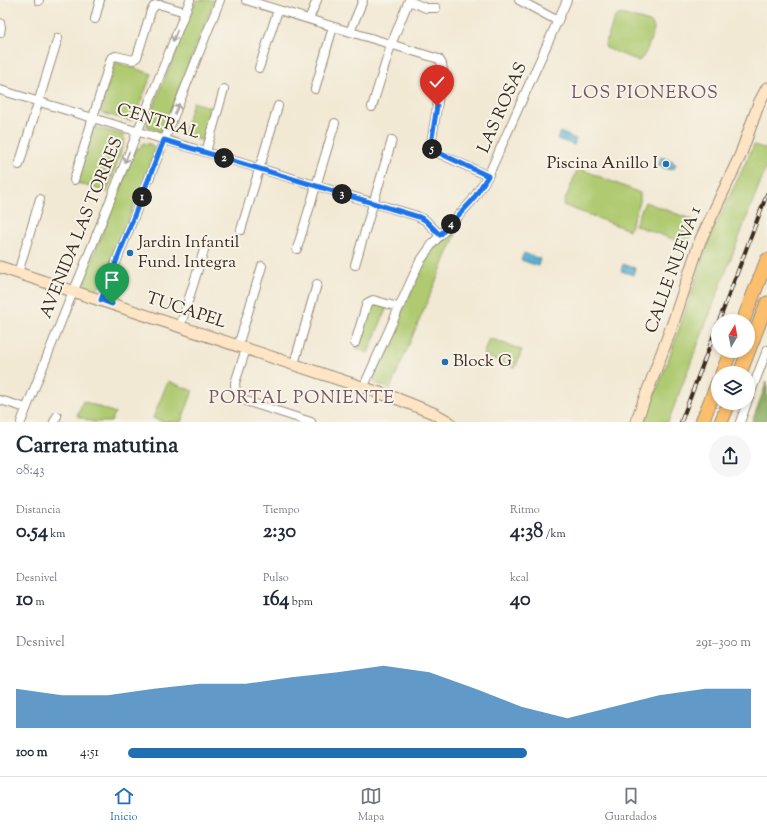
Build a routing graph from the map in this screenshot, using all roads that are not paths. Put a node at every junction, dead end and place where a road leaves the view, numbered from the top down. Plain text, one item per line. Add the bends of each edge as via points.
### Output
1 (100, 0) edge
2 (190, 0) edge
3 (220, 0) edge
4 (246, 0) edge
5 (317, 0) edge
6 (363, 0) edge
7 (519, 0) edge
8 (567, 0) edge
9 (409, 1) edge
10 (270, 4) edge
11 (436, 8) dead end
12 (278, 10) junction
13 (185, 12) junction
14 (95, 19) dead end
15 (309, 19) junction
16 (558, 21) junction
17 (0, 23) edge
18 (333, 27) junction
19 (0, 32) edge
20 (350, 32) junction
21 (58, 38) dead end
22 (391, 45) junction
23 (260, 68) dead end
24 (767, 88) edge
25 (224, 89) dead end
26 (315, 89) dead end
27 (0, 90) edge
28 (39, 102) junction
29 (278, 106) dead end
30 (372, 107) dead end
31 (92, 118) junction
32 (335, 123) dead end
33 (137, 132) junction
34 (164, 140) junction
35 (392, 140) dead end
36 (206, 152) junction
37 (19, 165) dead end
38 (260, 169) junction
39 (488, 176) junction
40 (74, 180) dead end
41 (316, 186) junction
42 (40, 199) dead end
43 (374, 203) junction
44 (241, 230) dead end
45 (440, 235) junction
46 (297, 249) dead end
47 (204, 250) dead end
48 (767, 260) edge
49 (355, 265) dead end
50 (262, 266) dead end
51 (0, 267) edge
52 (18, 273) junction
53 (317, 284) dead end
54 (73, 291) junction
55 (101, 300) junction
56 (767, 303) edge
57 (398, 307) junction
58 (746, 314) edge
59 (767, 319) edge
60 (180, 327) junction
61 (755, 334) edge
62 (755, 337) edge
63 (355, 343) dead end
64 (242, 347) junction
65 (767, 350) edge
66 (294, 364) junction
67 (755, 382) edge
68 (363, 388) junction
69 (0, 400) edge
70 (711, 400) edge
71 (26, 408) junction
72 (726, 410) edge
73 (744, 410) edge
74 (21, 422) edge
75 (311, 422) edge
76 (449, 422) edge
77 (636, 422) edge
78 (702, 422) edge
79 (722, 422) edge
80 (740, 422) edge

1 - 14 street
2 - 13 street, AVENIDA LAS TORRES
34 -> 3 street
4 - 10 street
5 - 15 street
6 - 20 street
7 - 16 street
8 - 16 street, LAS ROSAS
9 - 11 street via 426,8
9 - 22 street
10 - 12 street
12 - 15 street
12 - 23 street
13 - 31 street via 157,4 153,7 137,57 133,60 116,56 111,58
13 -> 33 street, AVENIDA LAS TORRES
15 - 18 street
16 - 39 street, LAS ROSAS
17 - 19 street
18 - 20 street
18 - 26 street
20 - 22 street
21 - 28 street
22 - 30 street
22 - 39 street via 439,59 443,70 431,147 438,153
24 - 77 main road, CALLE NUEVA 1 via 740,156 704,230
25 - 36 street
27 - 28 street, CENTRAL
28 - 31 street, CENTRAL
28 - 37 street
29 - 38 street
31 - 33 street, CENTRAL
31 - 40 street
32 - 41 street
33 - 34 street, CENTRAL
33 -> 54 street, AVENIDA LAS TORRES
34 - 36 street, CENTRAL
34 - 55 street
35 - 43 street
36 - 38 street, CENTRAL
38 - 41 street, CENTRAL
38 - 44 street
39 - 45 street, LAS ROSAS via 472,201
41 - 43 street, CENTRAL
41 - 46 street
42 - 52 street
43 - 45 street, CENTRAL via 419,217
43 - 49 street
45 - 57 street, LAS ROSAS via 419,264
47 - 60 street
48 - 58 highway
50 - 64 street
51 - 52 main road, TUCAPEL
52 - 54 main road, TUCAPEL
53 - 66 street
54 - 55 main road, TUCAPEL
54 - 71 street, AVENIDA LAS TORRES
55 - 60 main road, TUCAPEL
56 - 61 highway
57 - 63 street via 373,300 367,303
57 - 68 street, LAS ROSAS
59 - 62 highway
60 - 64 main road, TUCAPEL
64 - 66 main road, TUCAPEL
64 - 75 street via 235,383 238,396 246,401
65 - 67 street
66 - 68 main road, TUCAPEL
68 - 76 main road, TUCAPEL via 411,404
69 - 71 street
70 - 78 highway
71 - 74 street, AVENIDA LAS TORRES
72 - 79 highway
73 - 80 street

